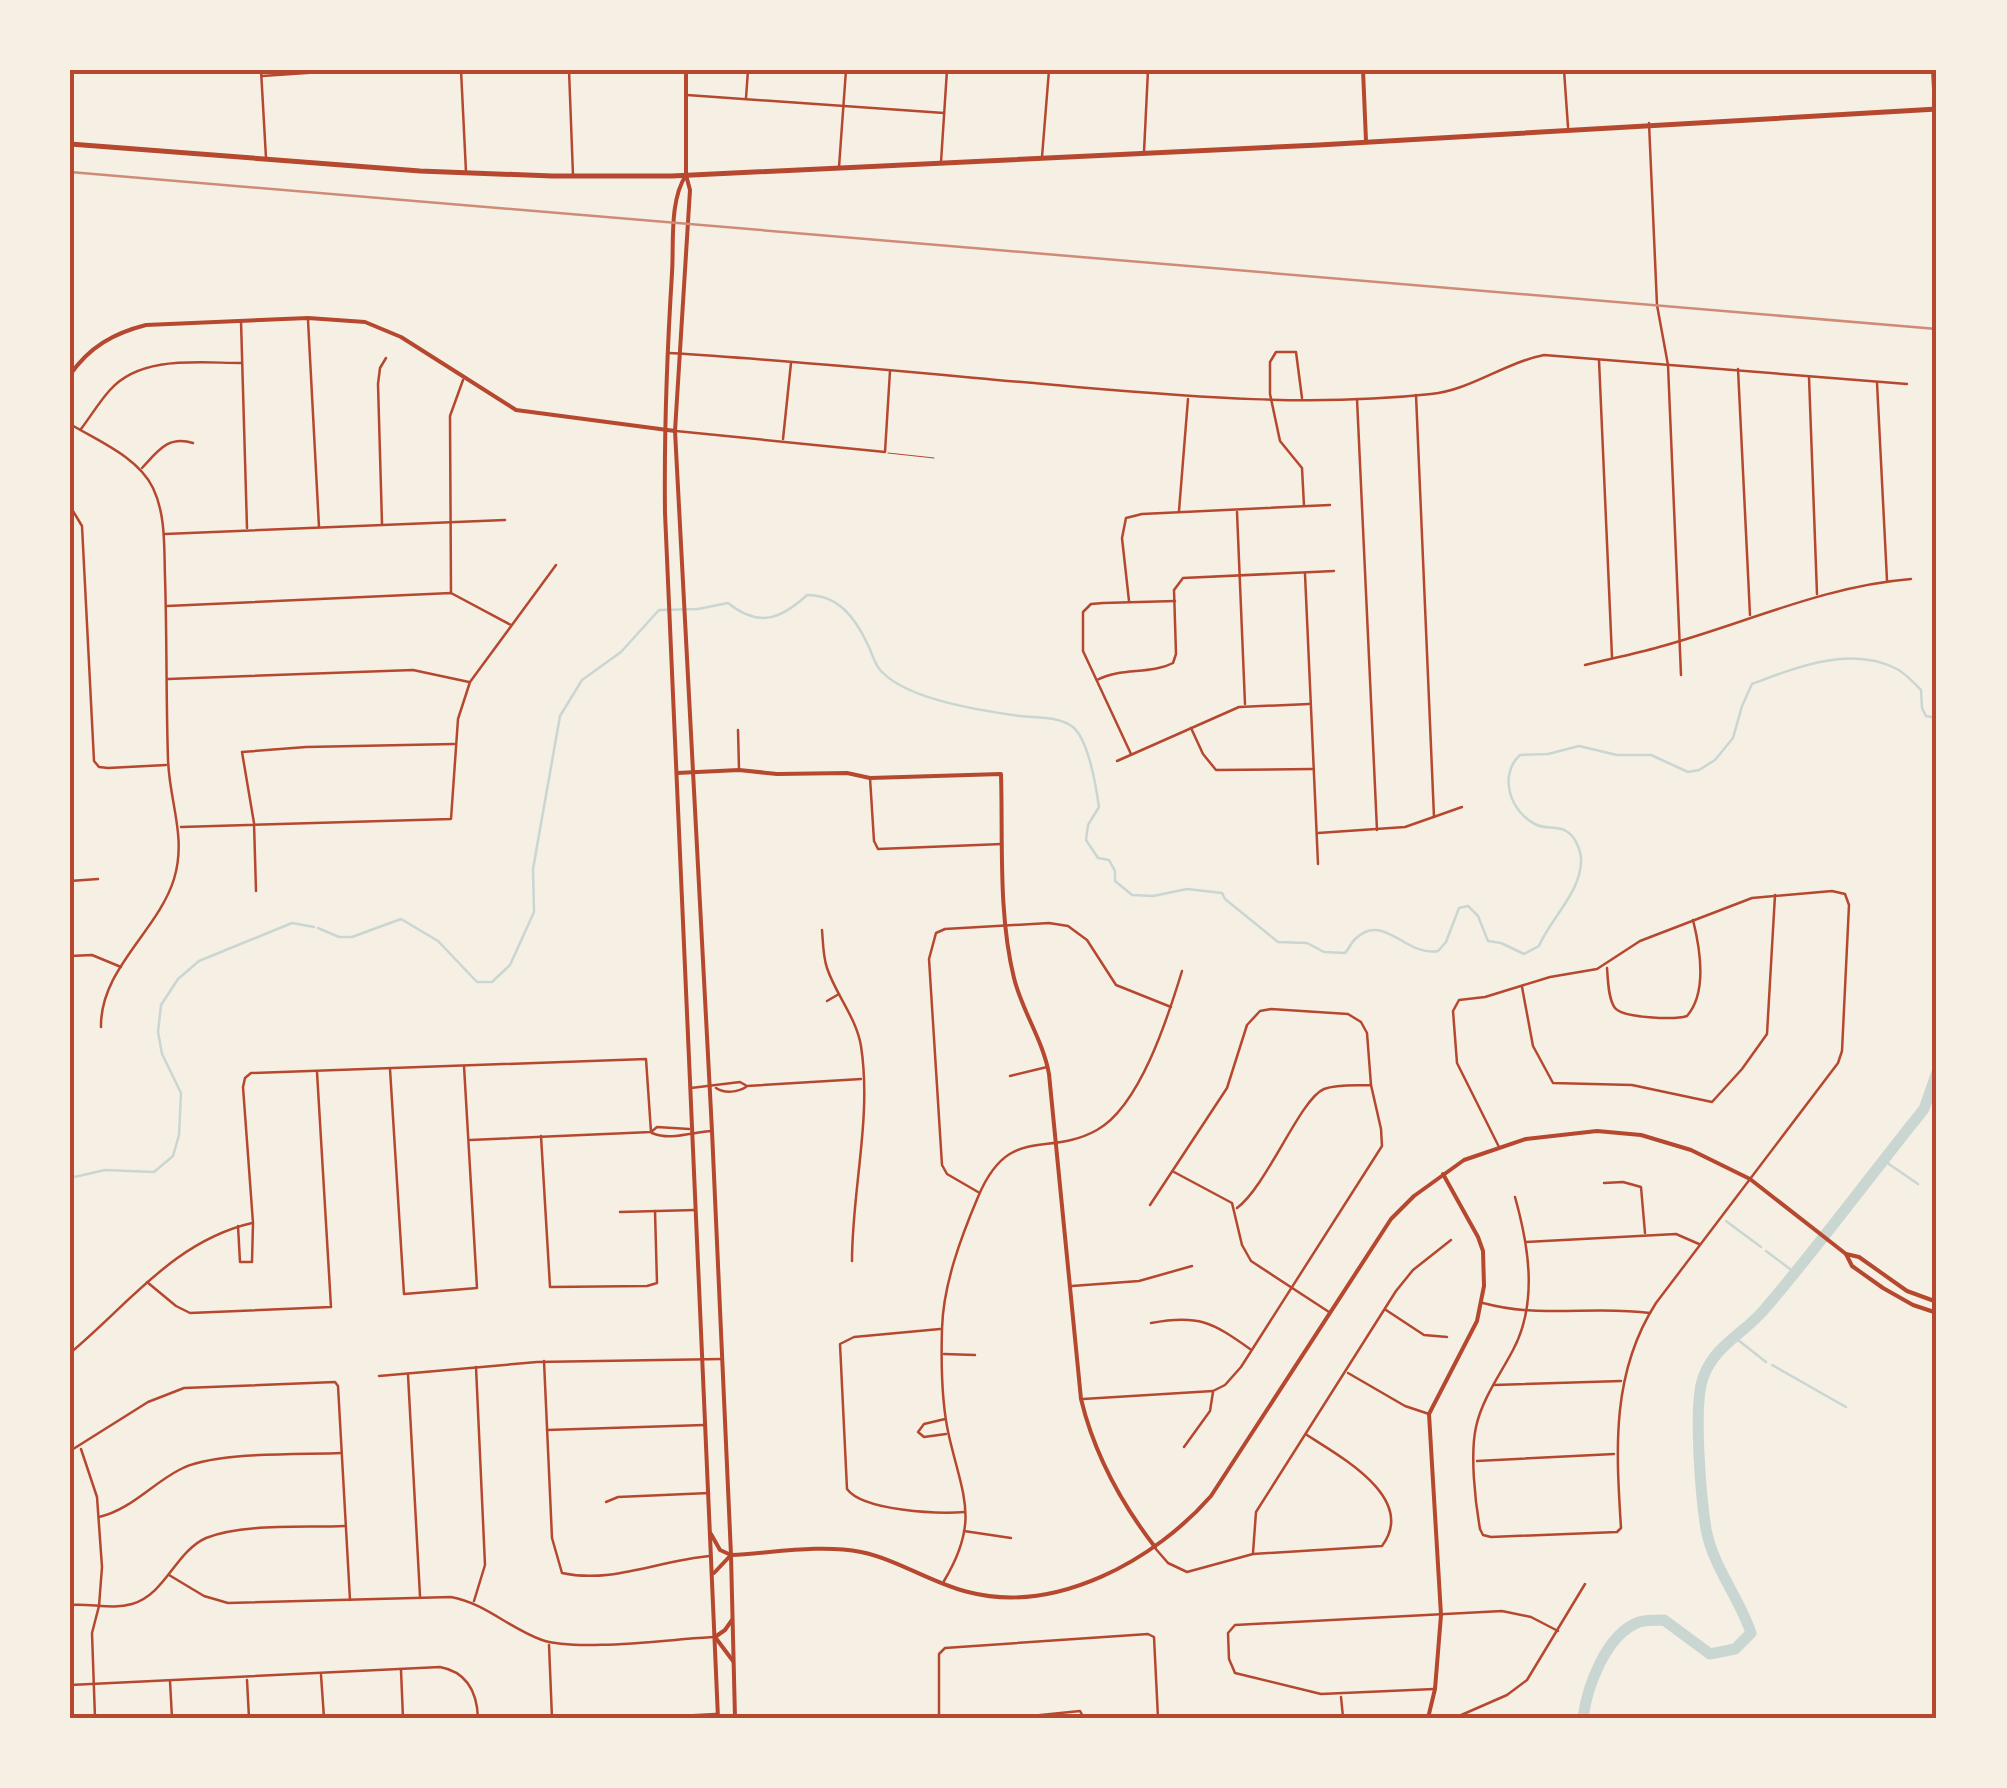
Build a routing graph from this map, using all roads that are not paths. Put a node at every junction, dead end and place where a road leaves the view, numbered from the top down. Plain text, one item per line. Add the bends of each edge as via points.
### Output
1 (261, 70) edge
2 (351, 70) edge
3 (461, 70) edge
4 (569, 70) edge
5 (686, 70) edge
6 (748, 70) edge
7 (846, 70) edge
8 (947, 70) edge
9 (1049, 70) edge
10 (1148, 70) edge
11 (1363, 70) edge
12 (1564, 70) edge
13 (1933, 70) edge
14 (262, 76) junction
15 (687, 94) junction
16 (746, 99) junction
17 (843, 106) junction
18 (1936, 109) edge
19 (944, 113) junction
20 (1649, 123) junction
21 (1568, 128) junction
22 (1366, 141) junction
23 (70, 144) edge
24 (1144, 153) junction
25 (1042, 158) junction
26 (266, 159) junction
27 (941, 164) junction
28 (839, 169) junction
29 (466, 173) junction
30 (686, 175) junction
31 (572, 176) junction
32 (308, 318) junction
33 (241, 320) junction
34 (667, 352) junction
35 (679, 353) junction
36 (386, 358) dead end
37 (1599, 359) junction
38 (242, 363) junction
39 (791, 363) junction
40 (1668, 364) junction
41 (1738, 369) junction
42 (890, 371) junction
43 (70, 375) edge
44 (1808, 376) junction
45 (464, 379) junction
46 (1877, 381) junction
47 (1908, 384) dead end
48 (1416, 395) junction
49 (1188, 397) junction
50 (1356, 398) junction
51 (1272, 399) junction
52 (1302, 399) junction
53 (70, 424) edge
54 (664, 429) junction
55 (80, 430) junction
56 (675, 431) junction
57 (782, 441) junction
58 (193, 442) dead end
59 (885, 452) junction
60 (934, 458) dead end
61 (141, 469) junction
62 (1330, 505) dead end
63 (70, 506) edge
64 (1304, 508) junction
65 (1236, 510) junction
66 (1178, 512) junction
67 (506, 520) dead end
68 (451, 522) junction
69 (382, 526) junction
70 (319, 528) junction
71 (247, 530) junction
72 (164, 534) junction
73 (556, 565) dead end
74 (1334, 571) dead end
75 (1305, 572) junction
76 (1240, 575) junction
77 (1911, 580) dead end
78 (1887, 581) junction
79 (451, 594) junction
80 (1817, 596) junction
81 (1175, 600) junction
82 (1128, 602) junction
83 (166, 606) junction
84 (1750, 617) junction
85 (512, 625) junction
86 (1679, 640) junction
87 (1612, 658) junction
88 (1584, 665) dead end
89 (1681, 674) dead end
90 (167, 679) junction
91 (1097, 680) junction
92 (470, 682) junction
93 (1310, 704) junction
94 (1245, 705) junction
95 (692, 723) junction
96 (675, 724) junction
97 (1191, 728) junction
98 (738, 730) dead end
99 (456, 744) junction
100 (1131, 754) junction
101 (1117, 760) dead end
102 (168, 765) junction
103 (1314, 768) junction
104 (739, 770) junction
105 (694, 772) junction
106 (678, 774) junction
107 (870, 778) junction
108 (1462, 806) dead end
109 (1434, 817) junction
110 (254, 823) junction
111 (180, 827) junction
112 (1377, 830) junction
113 (1317, 833) junction
114 (1003, 844) junction
115 (1318, 864) dead end
116 (98, 879) dead end
117 (70, 881) edge
118 (256, 891) dead end
119 (1775, 894) junction
120 (1693, 920) junction
121 (1006, 926) junction
122 (822, 930) dead end
123 (70, 956) edge
124 (1606, 966) junction
125 (121, 967) junction
126 (1182, 971) dead end
127 (1522, 986) junction
128 (840, 993) junction
129 (827, 1001) dead end
130 (1171, 1007) junction
131 (101, 1026) dead end
132 (464, 1065) junction
133 (1048, 1067) junction
134 (390, 1068) junction
135 (316, 1070) junction
136 (1010, 1076) dead end
137 (862, 1078) junction
138 (1371, 1085) junction
139 (712, 1087) junction
140 (691, 1088) junction
141 (712, 1131) junction
142 (651, 1132) junction
143 (693, 1132) junction
144 (541, 1136) junction
145 (468, 1140) junction
146 (1057, 1141) junction
147 (1500, 1148) junction
148 (1173, 1171) junction
149 (1443, 1174) junction
150 (1750, 1179) junction
151 (1604, 1184) dead end
152 (980, 1192) junction
153 (1516, 1197) dead end
154 (1150, 1205) dead end
155 (1236, 1209) junction
156 (696, 1210) junction
157 (655, 1211) junction
158 (620, 1212) dead end
159 (253, 1222) junction
160 (238, 1226) junction
161 (1645, 1235) junction
162 (1451, 1240) dead end
163 (1524, 1242) junction
164 (1700, 1244) junction
165 (1846, 1254) junction
166 (852, 1261) dead end
167 (1192, 1266) dead end
168 (147, 1282) junction
169 (1071, 1286) junction
170 (1290, 1288) junction
171 (1922, 1297) junction
172 (1929, 1300) junction
173 (1937, 1302) edge
174 (1483, 1303) junction
175 (1385, 1309) junction
176 (1924, 1309) junction
177 (1328, 1312) junction
178 (1527, 1312) junction
179 (1650, 1312) junction
180 (1937, 1313) edge
181 (1151, 1323) dead end
182 (942, 1329) junction
183 (1447, 1337) dead end
184 (1251, 1350) junction
185 (70, 1353) edge
186 (942, 1354) junction
187 (975, 1354) dead end
188 (702, 1357) junction
189 (722, 1359) junction
190 (544, 1362) junction
191 (476, 1366) junction
192 (1346, 1372) junction
193 (408, 1374) junction
194 (380, 1376) dead end
195 (1622, 1381) junction
196 (1493, 1385) junction
197 (1213, 1391) junction
198 (1082, 1399) junction
199 (1429, 1414) junction
200 (946, 1419) junction
201 (706, 1426) junction
202 (547, 1430) junction
203 (948, 1433) junction
204 (1307, 1435) junction
205 (80, 1446) junction
206 (1184, 1447) dead end
207 (70, 1452) edge
208 (342, 1453) junction
209 (1617, 1454) junction
210 (1476, 1461) junction
211 (708, 1492) junction
212 (606, 1502) dead end
213 (967, 1512) junction
214 (98, 1517) junction
215 (346, 1526) junction
216 (964, 1531) junction
217 (710, 1534) junction
218 (1011, 1538) dead end
219 (1155, 1548) junction
220 (1253, 1554) junction
221 (731, 1555) junction
222 (711, 1556) junction
223 (169, 1575) junction
224 (712, 1577) junction
225 (943, 1582) junction
226 (1584, 1584) dead end
227 (420, 1598) junction
228 (350, 1600) junction
229 (473, 1603) junction
230 (70, 1605) edge
231 (99, 1606) junction
232 (1441, 1615) junction
233 (732, 1618) junction
234 (1558, 1631) junction
235 (715, 1637) junction
236 (549, 1642) junction
237 (734, 1662) junction
238 (401, 1668) junction
239 (322, 1673) junction
240 (247, 1676) junction
241 (170, 1680) junction
242 (92, 1685) junction
243 (70, 1686) edge
244 (1436, 1689) junction
245 (1341, 1696) junction
246 (1937, 1711) edge
247 (718, 1716) edge
248 (1459, 1716) edge
249 (1343, 1717) edge
250 (95, 1718) edge
251 (172, 1718) edge
252 (249, 1718) edge
253 (324, 1718) edge
254 (403, 1718) edge
255 (478, 1718) edge
256 (552, 1718) edge
257 (640, 1718) edge
258 (735, 1718) edge
259 (938, 1718) edge
260 (1012, 1718) edge
261 (1084, 1718) edge
262 (1158, 1718) edge
263 (1428, 1718) edge
264 (1934, 1718) edge

1 - 14 street
2 - 14 street
3 - 29 street
4 - 31 street
5 - 15 main road
6 - 16 street
7 - 17 street
8 - 19 street
9 - 25 street
10 - 24 street
11 - 22 main road
12 - 21 street
13 - 18 main road
14 - 26 street
15 - 16 street
15 - 30 main road
16 - 17 street
17 - 19 street
17 - 28 street
18 - 20 main road
19 - 27 street
20 - 21 main road
20 - 40 street via 1657,305
21 - 22 main road
22 - 24 main road
23 - 26 main road
24 - 25 main road
25 - 27 main road
26 - 29 main road
27 - 28 main road
28 - 30 main road
29 - 31 main road
30 - 31 main road
30 - 34 main road via 678,186
30 - 35 main road
32 - 33 main road
32 - 45 main road via 384,328
32 - 70 street
33 - 38 street
33 - 43 main road via 126,330 88,354
34 - 35 street
34 - 54 main road
35 - 39 street
35 - 56 main road
36 - 69 street via 378,384
37 - 40 street
37 - 48 street via 1544,355 1457,388
37 - 87 street
38 - 55 street via 139,370 111,388
38 - 71 street
39 - 42 street
39 - 57 street
40 - 41 street
40 - 86 street
41 - 44 street
41 - 84 street
42 - 49 street
42 - 59 street
44 - 46 street
44 - 80 street
45 - 54 main road via 537,415
45 - 68 street via 450,416
46 - 47 street
46 - 78 street
48 - 50 street
48 - 109 street
49 - 51 street
49 - 66 street
50 - 52 street
50 - 112 street
51 - 52 street
51 - 52 street via 1272,356 1290,350 1298,356
51 - 64 street via 1280,441 1302,468
53 - 55 street
54 - 56 main road
54 - 96 main road
55 - 61 street
56 - 57 street
56 - 95 main road
57 - 59 street
58 - 61 street via 166,442
59 - 60 lane
61 - 72 street via 159,502
62 - 64 street
63 - 102 street via 82,526 94,762 108,768
64 - 65 street
65 - 66 street
65 - 76 street
66 - 82 street via 1123,521
67 - 68 street
68 - 69 street
68 - 79 street
69 - 70 street
70 - 71 street
71 - 72 street
72 - 83 street
73 - 85 street
74 - 75 street
75 - 76 street
75 - 93 street
76 - 81 street via 1183,578
76 - 94 street
77 - 78 street
78 - 80 street
79 - 83 street
79 - 85 street
80 - 84 street
81 - 82 street
81 - 91 street via 1173,662
82 - 91 street via 1092,604 1083,612 1084,651
83 - 90 street
84 - 86 street
85 - 92 street
86 - 87 street
86 - 89 street
87 - 88 street
90 - 92 street via 413,670
90 - 102 street
91 - 100 street
92 - 99 street
93 - 94 street
93 - 103 street
94 - 97 street
95 - 96 main road
95 - 105 main road
96 - 106 main road
97 - 100 street
97 - 103 street via 1216,770
98 - 104 street
99 - 110 street via 451,818
99 - 110 street via 242,752
100 - 101 street
102 - 111 street
103 - 113 street
104 - 105 main road
104 - 107 main road
105 - 106 main road
105 - 139 main road
106 - 140 main road
107 - 114 street via 878,848
107 - 114 main road via 1001,774
108 - 109 street
109 - 112 street
110 - 111 street
110 - 118 street
111 - 125 street via 170,890
112 - 113 street
113 - 115 street
114 - 121 main road
116 - 117 street
119 - 120 street
119 - 127 street via 1767,1034 1712,1102 1632,1084 1553,1082 1534,1046
119 - 150 street via 1832,891 1847,898 1842,1051
120 - 124 street via 1640,940
120 - 124 street via 1698,989 1688,1016 1617,1010
121 - 130 street via 1068,926 1087,940 1116,985
121 - 133 main road via 1015,984
121 - 152 street via 945,929 936,932 930,948 942,1164 947,1174
122 - 128 street via 827,968
123 - 125 street via 92,955
124 - 127 street
125 - 131 street
126 - 130 street
127 - 147 street via 1459,1000 1453,1010 1457,1062
128 - 129 street
128 - 137 street via 857,1029
130 - 146 street via 1120,1108 1099,1129
132 - 134 street
132 - 142 street via 646,1059
132 - 145 street
133 - 136 street
133 - 146 main road
134 - 135 street
134 - 145 street via 404,1294 477,1288
135 - 159 street via 245,1078
135 - 168 street via 331,1307 197,1314
137 - 139 street
137 - 166 street via 864,1137
138 - 148 street via 1367,1032 1355,1018 1260,1012 1248,1025 1227,1088
138 - 155 street via 1314,1096 1254,1192
138 - 170 street via 1382,1136 1378,1156
139 - 140 street
139 - 141 main road
140 - 143 main road
141 - 143 street
141 - 189 main road
142 - 143 street
142 - 143 street
142 - 144 street
143 - 156 main road
144 - 145 street
144 - 157 street via 550,1287 657,1283
146 - 152 street via 1006,1156
146 - 169 main road
147 - 149 main road
147 - 150 main road via 1555,1134 1628,1133 1690,1150
148 - 154 street
148 - 155 street
149 - 174 main road via 1482,1251
149 - 177 main road via 1391,1219
150 - 164 street
150 - 165 main road
151 - 161 street via 1641,1187
152 - 182 street via 951,1275
153 - 163 street
155 - 170 street via 1247,1256
156 - 157 street
156 - 188 main road
157 - 158 street
159 - 160 street
159 - 160 street via 254,1260 247,1264 240,1262
160 - 168 street via 188,1248
161 - 163 street
161 - 164 street via 1676,1234
162 - 175 street via 1412,1270
163 - 178 street
164 - 179 street
165 - 171 main road
165 - 176 main road via 1883,1288
167 - 169 street via 1140,1282
168 - 185 street
169 - 198 main road
170 - 177 street
170 - 184 street
171 - 172 main road
171 - 176 main road
172 - 173 main road
172 - 176 main road
174 - 178 street
174 - 199 main road
175 - 183 street via 1424,1335
175 - 192 street
176 - 180 main road
177 - 219 main road via 1211,1496
178 - 179 street
178 - 196 street
179 - 195 street
181 - 184 street via 1211,1323
182 - 186 street
182 - 213 street via 854,1336 840,1344 847,1489 855,1497 916,1512
184 - 197 street via 1234,1377
186 - 187 street
186 - 200 street
188 - 189 street
188 - 190 street
188 - 201 main road
189 - 221 main road
190 - 191 street
190 - 202 street
191 - 193 street
191 - 229 street via 485,1565
192 - 199 street
192 - 204 street
193 - 194 street
193 - 227 street
195 - 196 street
195 - 209 street
196 - 210 street via 1476,1424
197 - 198 street
197 - 206 street via 1210,1411
198 - 219 main road via 1093,1445
199 - 232 main road
200 - 203 street
200 - 203 street via 918,1432
201 - 202 street
201 - 211 main road
202 - 222 street via 552,1538 562,1573 634,1572
203 - 213 street
204 - 220 street via 1256,1512
204 - 220 street via 1376,1486 1388,1510 1386,1542 1377,1548
205 - 207 street
205 - 208 street via 148,1402 184,1388 335,1382
205 - 214 street
208 - 214 street via 193,1465
208 - 215 street
209 - 210 street
209 - 210 street via 1621,1528 1602,1533 1483,1534
211 - 212 street
211 - 217 main road
213 - 216 street
214 - 231 street
215 - 223 street via 217,1535 188,1551
215 - 228 street
216 - 218 street
216 - 225 street via 958,1559
217 - 221 main road
217 - 222 main road
219 - 220 street via 1187,1572
219 - 225 main road via 1091,1580 1050,1591 980,1595
221 - 224 main road
221 - 225 main road via 853,1551
221 - 233 main road
222 - 224 main road
223 - 228 street via 228,1603
223 - 231 street via 138,1602
224 - 235 main road
226 - 234 street
227 - 228 street
227 - 229 street
229 - 236 street
230 - 231 street
231 - 242 street
232 - 234 street via 1514,1612
232 - 244 main road
232 - 245 street via 1229,1630 1235,1673
233 - 235 main road
233 - 237 main road
234 - 248 street via 1522,1686
235 - 236 street
235 - 237 main road
235 - 247 main road
236 - 256 street
237 - 258 main road
238 - 239 street
238 - 254 street
238 - 255 street via 455,1672 474,1690
239 - 240 street
239 - 253 street
240 - 241 street
240 - 252 street
241 - 242 street
241 - 251 street
242 - 243 street
242 - 250 street
244 - 245 street
244 - 263 main road
245 - 249 street
246 - 264 street
247 - 257 street
259 - 262 street via 939,1654 945,1648 1148,1634 1154,1636
260 - 261 street via 1070,1712

